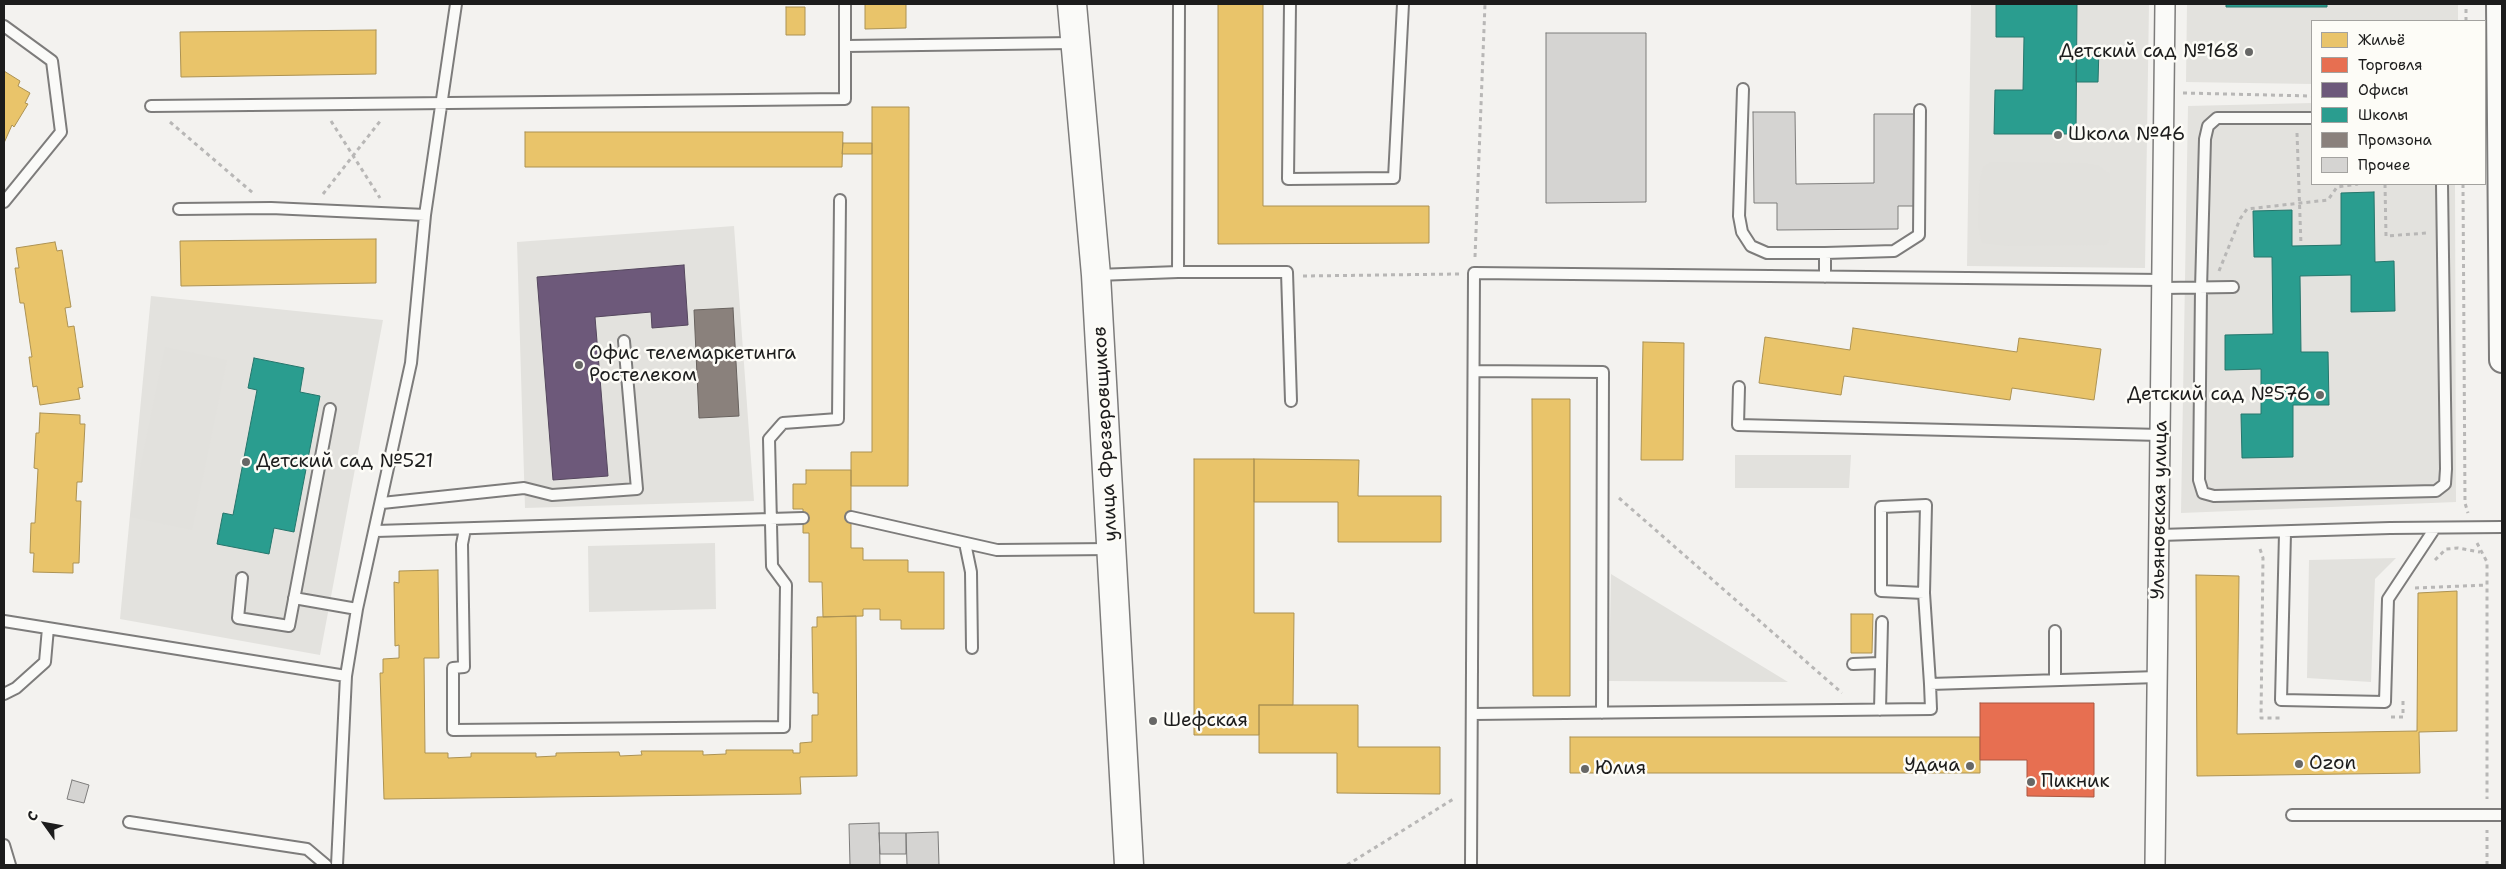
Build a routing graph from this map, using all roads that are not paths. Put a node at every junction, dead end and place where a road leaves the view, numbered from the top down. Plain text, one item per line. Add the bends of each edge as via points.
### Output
1 (456, 4) edge
2 (846, 4) edge
3 (1072, 4) edge
4 (1179, 4) edge
5 (1290, 4) edge
6 (1403, 4) edge
7 (2165, 4) edge
8 (2499, 4) edge
9 (4, 26) edge
10 (1074, 43) junction
11 (846, 46) junction
12 (2500, 69) edge
13 (1743, 89) dead end
14 (443, 103) junction
15 (151, 106) road end
16 (1920, 110) dead end
17 (2311, 118) edge
18 (2442, 185) edge
19 (840, 200) dead end
20 (4, 202) edge
21 (2501, 202) edge
22 (179, 209) dead end
23 (425, 215) junction
24 (1825, 253) junction
25 (1178, 272) junction
26 (1096, 275) junction
27 (1825, 277) junction
28 (2163, 284) junction
29 (2233, 287) dead end
30 (2205, 288) junction
31 (624, 342) dead end
32 (2502, 360) edge
33 (1474, 371) junction
34 (1739, 387) dead end
35 (1291, 400) dead end
36 (330, 409) dead end
37 (2161, 435) junction
38 (382, 503) junction
39 (803, 518) dead end
40 (851, 518) dead end
41 (771, 519) junction
42 (2502, 527) edge
43 (2435, 528) junction
44 (465, 529) junction
45 (376, 531) junction
46 (2285, 533) junction
47 (2160, 535) junction
48 (965, 543) junction
49 (1112, 549) junction
50 (242, 578) dead end
51 (1924, 593) junction
52 (294, 598) junction
53 (357, 610) junction
54 (4, 621) edge
55 (1882, 622) dead end
56 (48, 628) junction
57 (2055, 631) dead end
58 (972, 648) dead end
59 (1880, 663) junction
60 (1853, 664) dead end
61 (346, 676) junction
62 (2158, 676) junction
63 (2055, 680) junction
64 (1930, 684) junction
65 (4, 694) edge
66 (1880, 710) junction
67 (1602, 713) junction
68 (1473, 714) junction
69 (2292, 815) dead end
70 (2502, 815) edge
71 (130, 822) dead end
72 (4, 845) edge
73 (10, 865) edge
74 (326, 865) edge
75 (336, 865) edge
76 (1129, 865) edge
77 (1471, 865) edge
78 (2155, 865) edge

1 - 14 lane
2 - 11 lane
3 - 10 main road, улица Фрезеровщиков
4 - 25 lane
5 - 6 lane via 1288,179 1394,178
7 - 28 street, Ульяновская улица
8 - 12 street
9 - 20 lane via 52,61 61,132
10 - 11 lane
10 - 26 main road, улица Фрезеровщиков
11 - 14 lane via 845,99
12 - 21 street
13 - 24 lane via 1739,216 1742,232 1751,246 1767,253
14 - 15 lane
14 - 23 lane
16 - 24 lane via 1919,235 1894,251
17 - 30 lane via 2217,118 2208,126 2205,139
18 - 30 lane via 2446,469 2445,484 2436,491 2214,496 2203,493 2199,480
19 - 41 lane via 838,419 783,423 769,440
21 - 32 street
22 - 23 lane via 271,208
23 - 38 lane via 411,363
24 - 27 lane
25 - 26 lane
25 - 35 lane via 1287,272
26 - 49 main road, улица Фрезеровщиков
27 - 28 lane
27 - 33 lane via 1474,273
28 - 30 lane
28 - 37 street, Ульяновская улица
29 - 30 lane
31 - 38 lane via 637,489 552,495 524,488
33 - 67 lane via 1603,372
33 - 68 lane
34 - 37 lane via 1738,425
36 - 52 lane
37 - 47 street, Ульяновская улица
38 - 45 lane
39 - 41 lane
40 - 48 lane
41 - 44 lane
41 - 44 lane via 772,566 786,585 784,727 453,730 453,668 464,667 462,544
42 - 43 lane
43 - 46 lane
43 - 46 lane via 2388,599 2385,702 2281,700
44 - 45 lane
45 - 53 lane
46 - 47 lane
47 - 62 street, Ульяновская улица
48 - 49 lane via 997,550
48 - 58 lane via 971,572
49 - 76 main road, улица Фрезеровщиков
50 - 52 lane via 238,618 289,626
51 - 51 lane via 1926,505 1880,507 1881,591
51 - 64 lane
52 - 53 lane
53 - 61 lane
54 - 56 lane
55 - 59 lane
56 - 61 lane
56 - 65 lane via 45,662 16,688
57 - 63 lane
59 - 60 lane
59 - 66 lane
61 - 75 lane
62 - 63 lane
62 - 78 street, Ульяновская улица
63 - 64 lane
64 - 66 lane via 1931,709
66 - 67 lane
67 - 68 lane
68 - 77 lane
69 - 70 lane
71 - 74 lane via 307,849
72 - 73 lane

